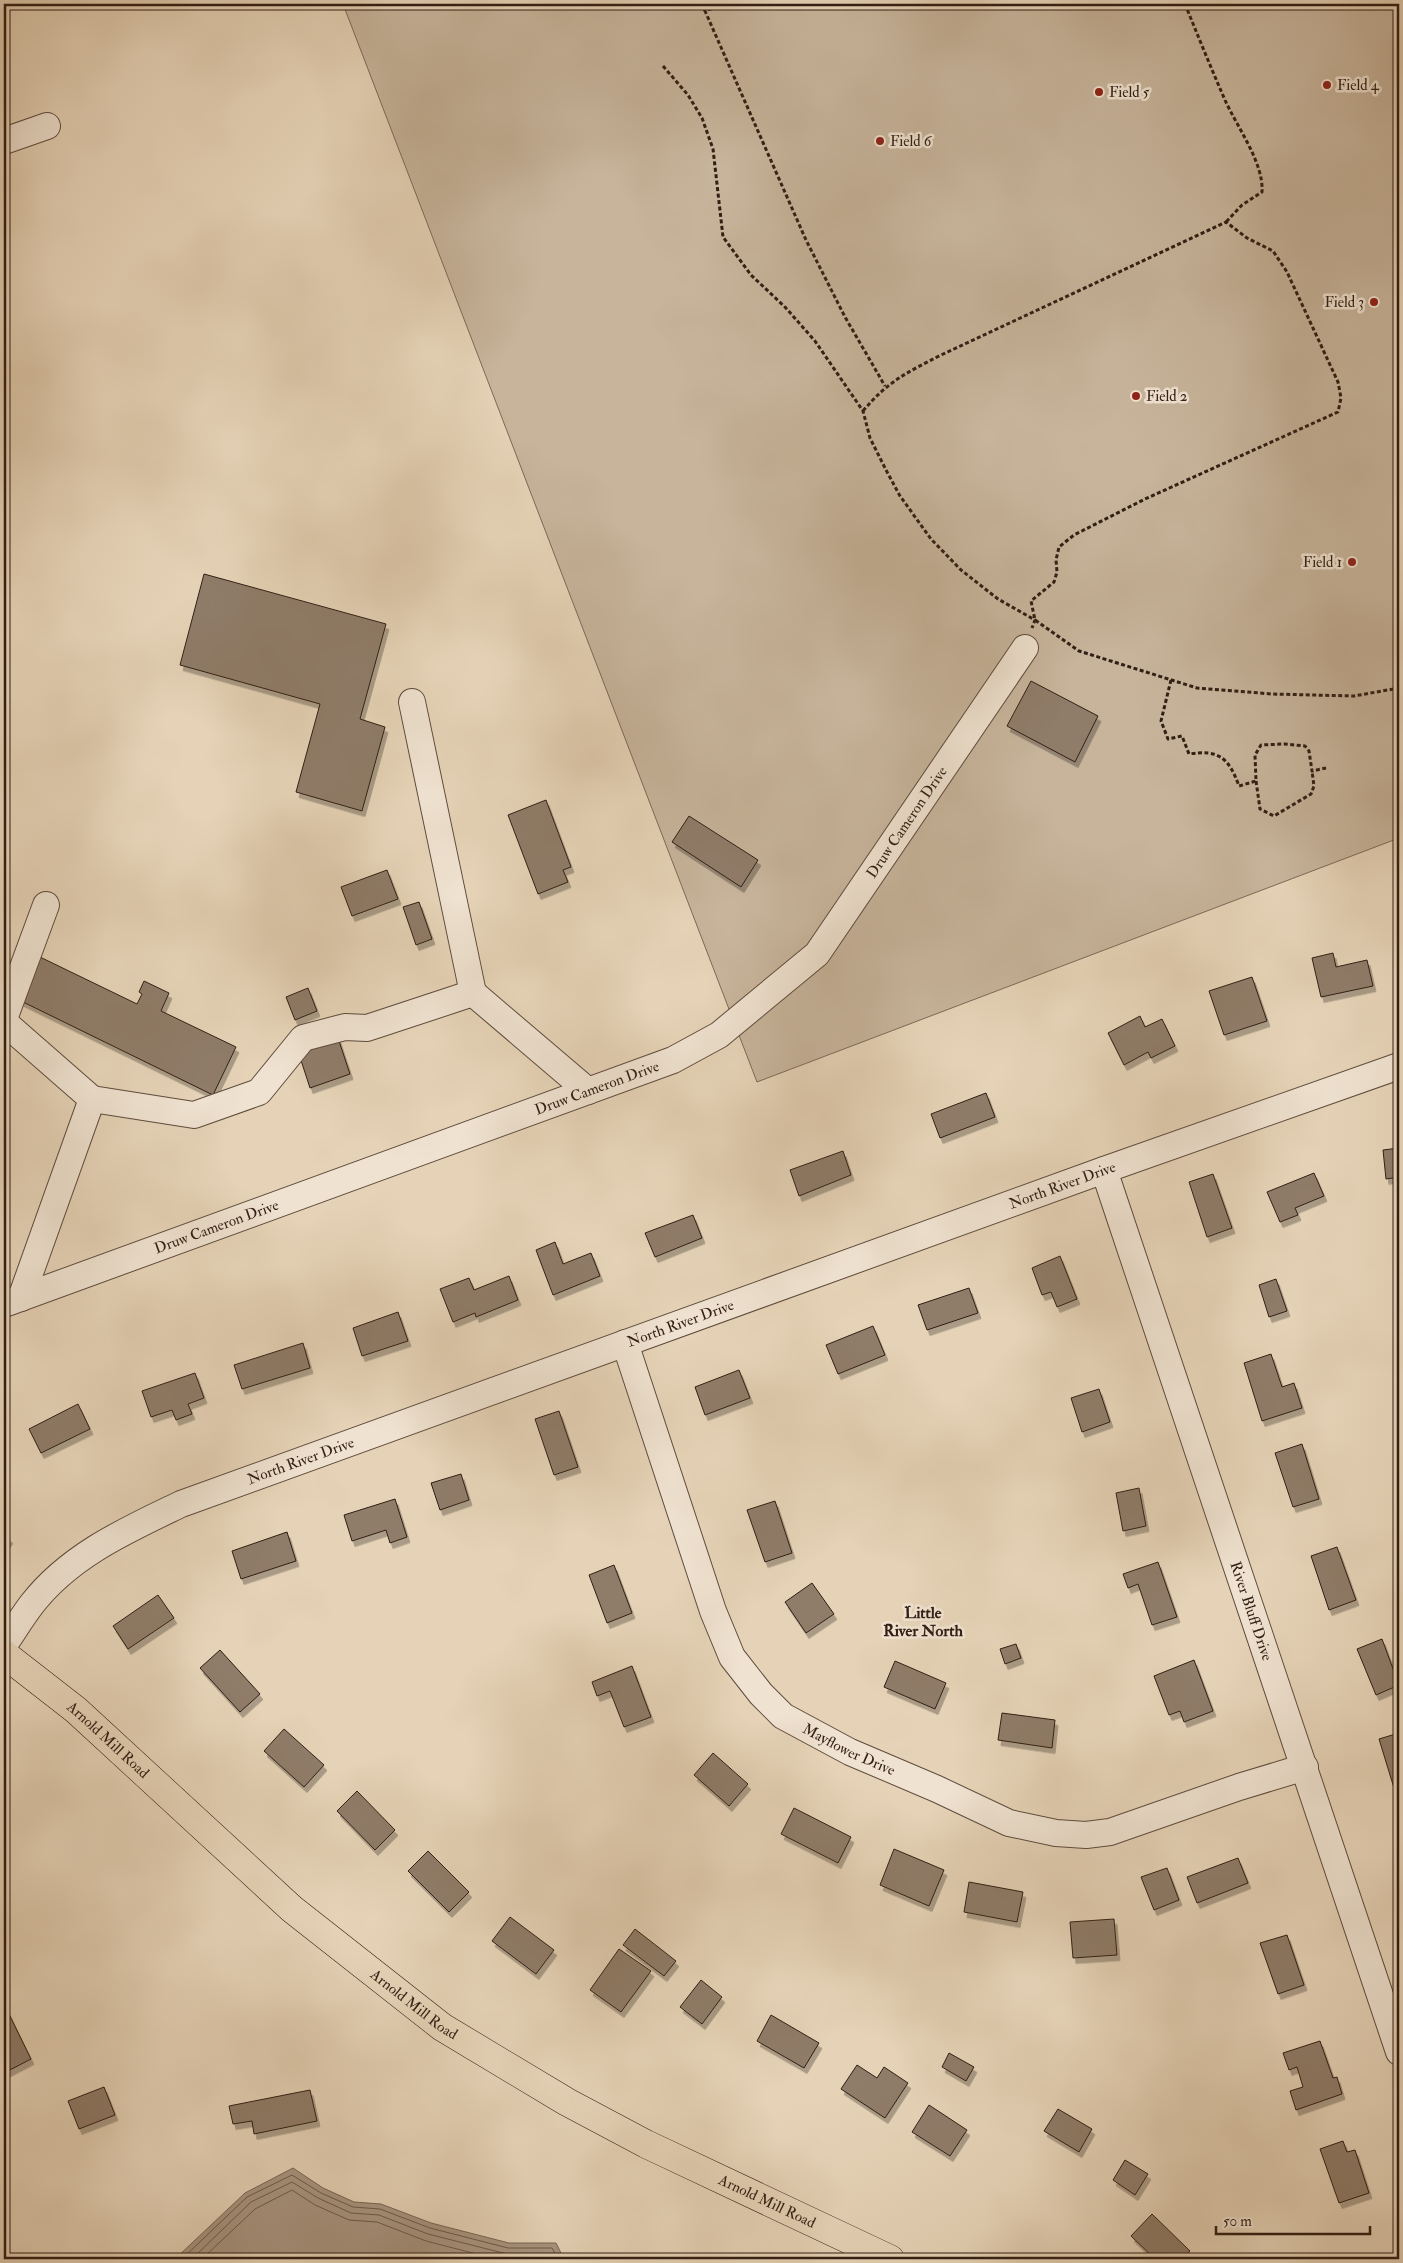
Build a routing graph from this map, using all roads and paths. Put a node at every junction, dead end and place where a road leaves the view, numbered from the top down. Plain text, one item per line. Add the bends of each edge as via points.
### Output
1 (702, 4) edge
2 (724, 4) edge
3 (1185, 4) edge
4 (705, 11) junction
5 (663, 66) dead end
6 (47, 126) dead end
7 (4, 141) edge
8 (1226, 222) junction
9 (886, 386) junction
10 (863, 411) junction
11 (1035, 620) junction
12 (1026, 648) joint
13 (1171, 680) junction
14 (1399, 688) edge
15 (412, 702) dead end
16 (1326, 768) dead end
17 (1312, 771) junction
18 (1256, 782) junction
19 (46, 904) dead end
20 (473, 993) junction
21 (4, 1020) edge
22 (1399, 1066) edge
23 (588, 1091) junction
24 (92, 1099) junction
25 (1104, 1170) junction
26 (12, 1301) edge
27 (625, 1343) junction
28 (4, 1645) edge
29 (4, 1654) edge
30 (1305, 1767) junction
31 (1399, 2052) edge
32 (890, 2259) edge

1 - 4 path
2 - 4 path
3 - 8 path via 1263,180 1262,192 1242,205
4 - 9 path via 806,240 844,317
5 - 10 path via 693,102 713,149 723,237 751,275 815,341
6 - 7 street
8 - 9 path via 941,355
8 - 11 path via 1247,238 1273,251 1287,272 1338,382 1341,398 1338,412 1074,535 1059,547 1054,582 1031,601
9 - 10 path
10 - 11 path via 870,438 900,496 932,539 960,570 998,599
11 - 12 path
11 - 13 path via 1079,651
12 - 23 street, Druw Cameron Drive via 817,954 719,1035 673,1060
13 - 14 path via 1197,688 1272,694 1354,696
13 - 18 path via 1161,721 1168,739 1182,736 1189,754 1206,751 1224,758 1239,786
15 - 20 street
16 - 17 path
17 - 18 path via 1309,751 1305,746 1261,746 1255,755
17 - 18 path via 1314,786 1311,794 1274,816 1260,809
19 - 21 street
20 - 23 street
20 - 24 street via 367,1028 346,1027 304,1038 259,1092 194,1116
21 - 24 street
22 - 25 street, North River Drive
23 - 26 street, Druw Cameron Drive
24 - 26 street
25 - 27 street, North River Drive
25 - 30 street, River Bluff Drive
27 - 28 street, North River Drive via 181,1504 125,1531 85,1554 60,1574 32,1603
27 - 30 street, Mayflower Drive via 713,1610 732,1657 760,1694 783,1716 850,1752 1009,1823 1056,1833 1086,1835 1110,1832
29 - 32 main road, Arnold Mill Road via 76,1710 292,1908 442,2027 567,2102 646,2144
30 - 31 street, River Bluff Drive

